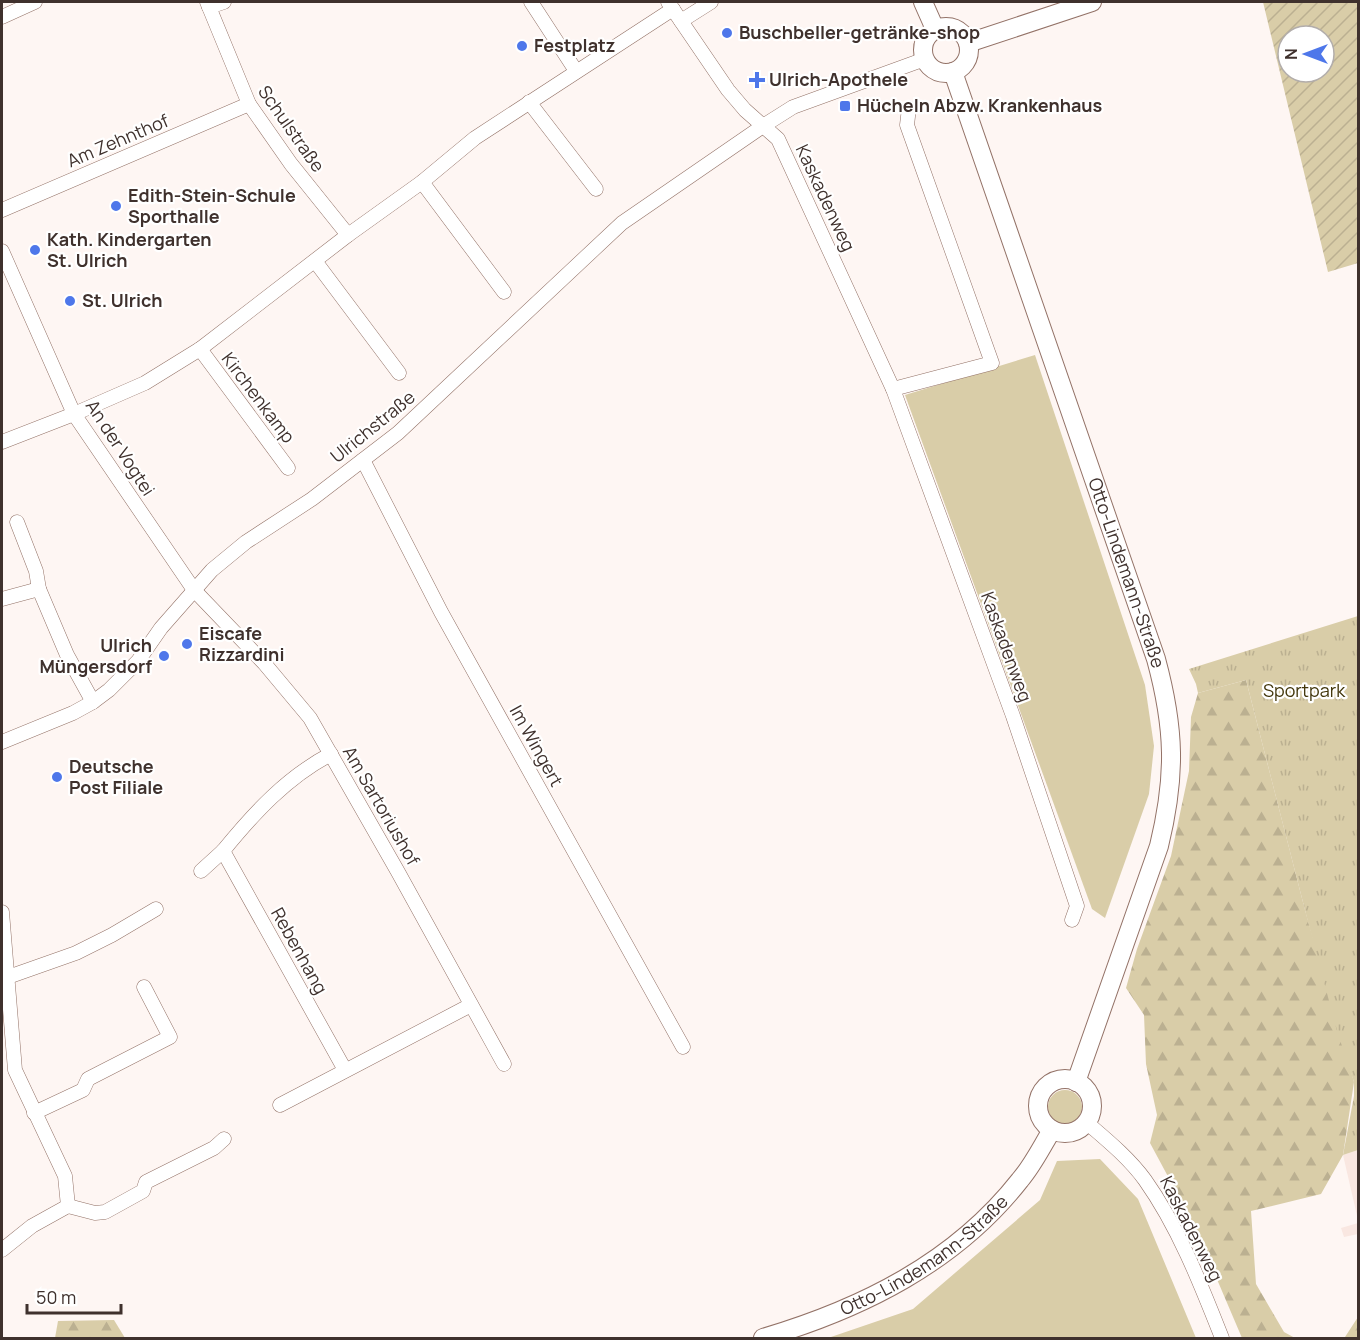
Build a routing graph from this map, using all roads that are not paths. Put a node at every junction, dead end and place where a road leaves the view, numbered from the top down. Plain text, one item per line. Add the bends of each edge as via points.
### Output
1 (35, 2) edge
2 (224, 2) edge
3 (531, 2) edge
4 (711, 2) edge
5 (922, 2) edge
6 (1092, 2) edge
7 (208, 4) edge
8 (671, 5) edge
9 (2, 17) edge
10 (681, 21) junction
11 (936, 29) junction
12 (968, 43) junction
13 (925, 59) junction
14 (576, 71) junction
15 (952, 72) junction
16 (529, 102) junction
17 (249, 104) junction
18 (909, 108) dead end
19 (763, 126) junction
20 (422, 182) junction
21 (596, 189) dead end
22 (2, 210) edge
23 (348, 235) junction
24 (2, 251) edge
25 (315, 261) junction
26 (504, 292) dead end
27 (200, 349) junction
28 (399, 373) dead end
29 (893, 389) junction
30 (74, 414) junction
31 (2, 442) edge
32 (363, 460) junction
33 (288, 468) dead end
34 (17, 522) dead end
35 (39, 589) junction
36 (194, 590) junction
37 (2, 600) edge
38 (93, 702) junction
39 (2, 742) edge
40 (331, 754) junction
41 (223, 851) junction
42 (201, 871) dead end
43 (156, 909) dead end
44 (2, 912) edge
45 (1072, 920) dead end
46 (3, 927) edge
47 (8, 977) junction
48 (144, 987) dead end
49 (471, 1005) junction
50 (683, 1047) dead end
51 (8, 1062) edge
52 (504, 1064) dead end
53 (345, 1070) junction
54 (1076, 1082) junction
55 (279, 1105) dead end
56 (34, 1113) junction
57 (1086, 1122) junction
58 (1052, 1130) junction
59 (224, 1139) dead end
60 (68, 1206) junction
61 (2, 1250) edge
62 (763, 1338) edge
63 (1222, 1338) edge

1 - 9 street
2 - 7 street
3 - 14 street
4 - 10 street
5 - 11 street
6 - 12 street
7 - 17 street, Schulstraße
8 - 10 street, Kaskadenweg
8 - 14 street, Kirchenkamp
10 - 19 street, Kaskadenweg via 728,90
11 - 12 street via 959,30
11 - 13 street via 925,42
12 - 15 street via 968,57
13 - 15 street via 934,69
13 - 19 street, Ulrichstraße via 794,107
14 - 16 street, Kirchenkamp
15 - 54 street, Otto-Lindemann-Straße via 1156,659 1170,717 1171,784 1159,846
16 - 20 street, Kirchenkamp via 475,138
16 - 21 street
17 - 22 street, Am Zehnthof
17 - 23 street, Schulstraße
18 - 29 street via 907,125 992,363
19 - 29 street, Kaskadenweg via 778,139
19 - 32 street, Ulrichstraße via 622,223 425,408
20 - 23 street, Kirchenkamp
20 - 26 street
23 - 25 street, Kirchenkamp
24 - 30 street, An der Vogtei
25 - 27 street, Kirchenkamp
25 - 28 street
27 - 30 street, Kirchenkamp via 145,383
27 - 33 street, Kirchenkamp
29 - 45 street, Kaskadenweg via 1077,906
30 - 31 street, Kirchenkamp
30 - 36 street, An der Vogtei
32 - 36 street, Ulrichstraße via 246,542
32 - 50 street, Im Wingert via 441,612
34 - 35 street
35 - 37 street
35 - 38 street via 67,655
36 - 38 street, Ulrichstraße via 131,669
36 - 40 street, Am Sartoriushof via 304,710
38 - 39 street, Ulrichstraße
40 - 41 street via 284,785
40 - 49 street, Am Sartoriushof
41 - 42 street
41 - 53 street, Rebenhang
43 - 47 street via 76,953
44 - 46 street
46 - 47 street
47 - 51 street
48 - 56 street via 170,1037 88,1079 83,1090
49 - 52 street, Am Sartoriushof
49 - 53 street
51 - 56 street
53 - 55 street
54 - 57 street via 1091,1100
54 - 58 street via 1067,1079 1050,1084 1039,1098 1040,1116
56 - 60 street via 66,1176
57 - 58 street via 1066,1133
57 - 63 street, Kaskadenweg via 1116,1147 1145,1180 1166,1213
58 - 62 street, Otto-Lindemann-Straße via 1021,1179 952,1248 861,1303
59 - 60 street via 214,1148 146,1182 142,1191 105,1212
60 - 61 street via 32,1226

